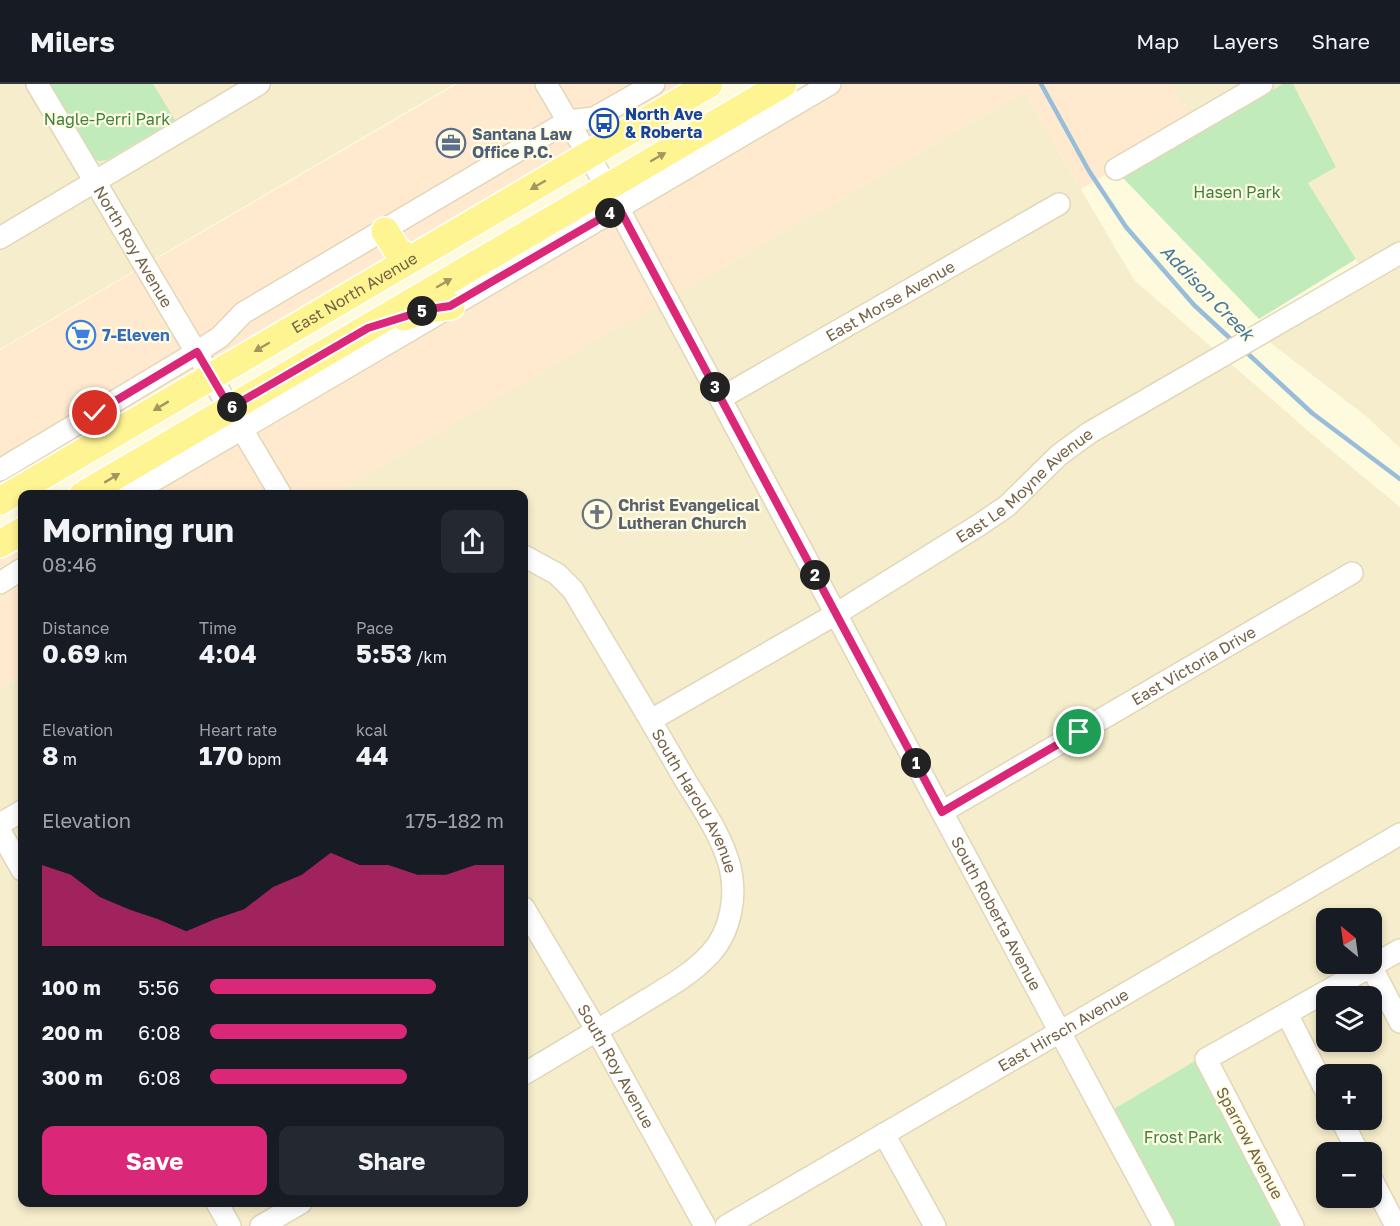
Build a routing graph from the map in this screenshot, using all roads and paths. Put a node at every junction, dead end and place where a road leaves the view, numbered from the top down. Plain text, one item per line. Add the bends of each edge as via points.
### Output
1 (38, 84) edge
2 (259, 84) edge
3 (546, 84) edge
4 (654, 84) edge
5 (709, 84) edge
6 (783, 84) edge
7 (830, 84) edge
8 (1262, 84) edge
9 (568, 122) junction
10 (588, 155) junction
11 (1116, 169) dead end
12 (96, 182) junction
13 (613, 198) junction
14 (1059, 204) dead end
15 (385, 231) junction
16 (0, 238) edge
17 (1400, 253) edge
18 (410, 259) junction
19 (450, 306) junction
20 (368, 328) junction
21 (197, 352) junction
22 (212, 376) junction
23 (721, 398) junction
24 (236, 418) junction
25 (0, 470) edge
26 (18, 490) edge
27 (19, 490) edge
28 (93, 490) edge
29 (136, 490) edge
30 (278, 490) edge
31 (0, 501) edge
32 (18, 533) edge
33 (0, 544) edge
34 (528, 557) edge
35 (18, 572) edge
36 (1352, 573) dead end
37 (0, 583) edge
38 (836, 614) junction
39 (651, 720) junction
40 (942, 812) junction
41 (18, 813) edge
42 (0, 824) edge
43 (0, 831) edge
44 (1400, 834) edge
45 (18, 863) edge
46 (528, 915) edge
47 (1400, 950) edge
48 (1382, 960) edge
49 (1357, 974) edge
50 (1375, 974) edge
51 (1287, 1014) junction
52 (1400, 1022) edge
53 (597, 1031) junction
54 (1060, 1032) junction
55 (1316, 1071) edge
56 (528, 1072) edge
57 (884, 1134) junction
58 (1382, 1199) edge
59 (219, 1207) edge
60 (294, 1207) edge
61 (230, 1226) edge
62 (261, 1226) edge
63 (705, 1226) edge
64 (726, 1226) edge
65 (935, 1226) edge
66 (1164, 1226) edge
67 (1293, 1226) edge
68 (1396, 1226) edge

1 - 12 street, North Roy Avenue
2 - 12 street
3 - 9 street, South Roberta Avenue
4 - 9 street via 594,118
5 - 10 main road, East North Avenue
13 -> 6 main road
7 - 13 street
8 - 11 street
9 - 10 street, South Roberta Avenue
9 - 15 street
10 - 13 street, South Roberta Avenue
10 -> 18 main road, East North Avenue
12 - 16 street
12 - 21 street, North Roy Avenue
13 - 19 street
20 -> 13 main road
13 - 23 street, South Roberta Avenue
14 - 23 street, East Morse Avenue
15 - 18 main road via 396,250
15 - 21 street via 243,313 220,337
17 - 38 street, East Le Moyne Avenue via 1089,434 1059,455 1007,506
18 -> 22 main road, East North Avenue
19 - 20 main road
19 - 24 street
20 - 24 main road
21 - 22 street, North Roy Avenue
21 - 25 street
22 - 24 street, North Roy Avenue
22 -> 27 main road, East North Avenue
23 - 38 street, South Roberta Avenue
28 -> 24 main road
24 - 29 street
24 - 30 street
26 -> 31 main road, East North Avenue
32 - 33 main road
34 - 39 street, South Harold Avenue via 557,574 573,590
35 - 37 street
36 - 40 street, East Victoria Drive
38 - 39 street, East Le Moyne Avenue
38 - 40 street, South Roberta Avenue
39 - 53 street, South Harold Avenue via 719,839 734,889 731,910 713,952 693,971
40 - 54 street, South Roberta Avenue
41 - 42 street
43 - 45 street
44 - 54 street, East Hirsch Avenue
46 - 53 street, South Roy Avenue
47 - 48 street
49 - 51 street
50 - 52 street
51 - 55 street
51 - 67 street, Sparrow Avenue via 1206,1059
53 - 56 street
53 - 63 street, South Roy Avenue
54 - 57 street, East Hirsch Avenue
54 - 66 street, South Roberta Avenue
57 - 64 street, East Hirsch Avenue
57 - 65 street
58 - 68 street
59 - 61 street
60 - 62 street

